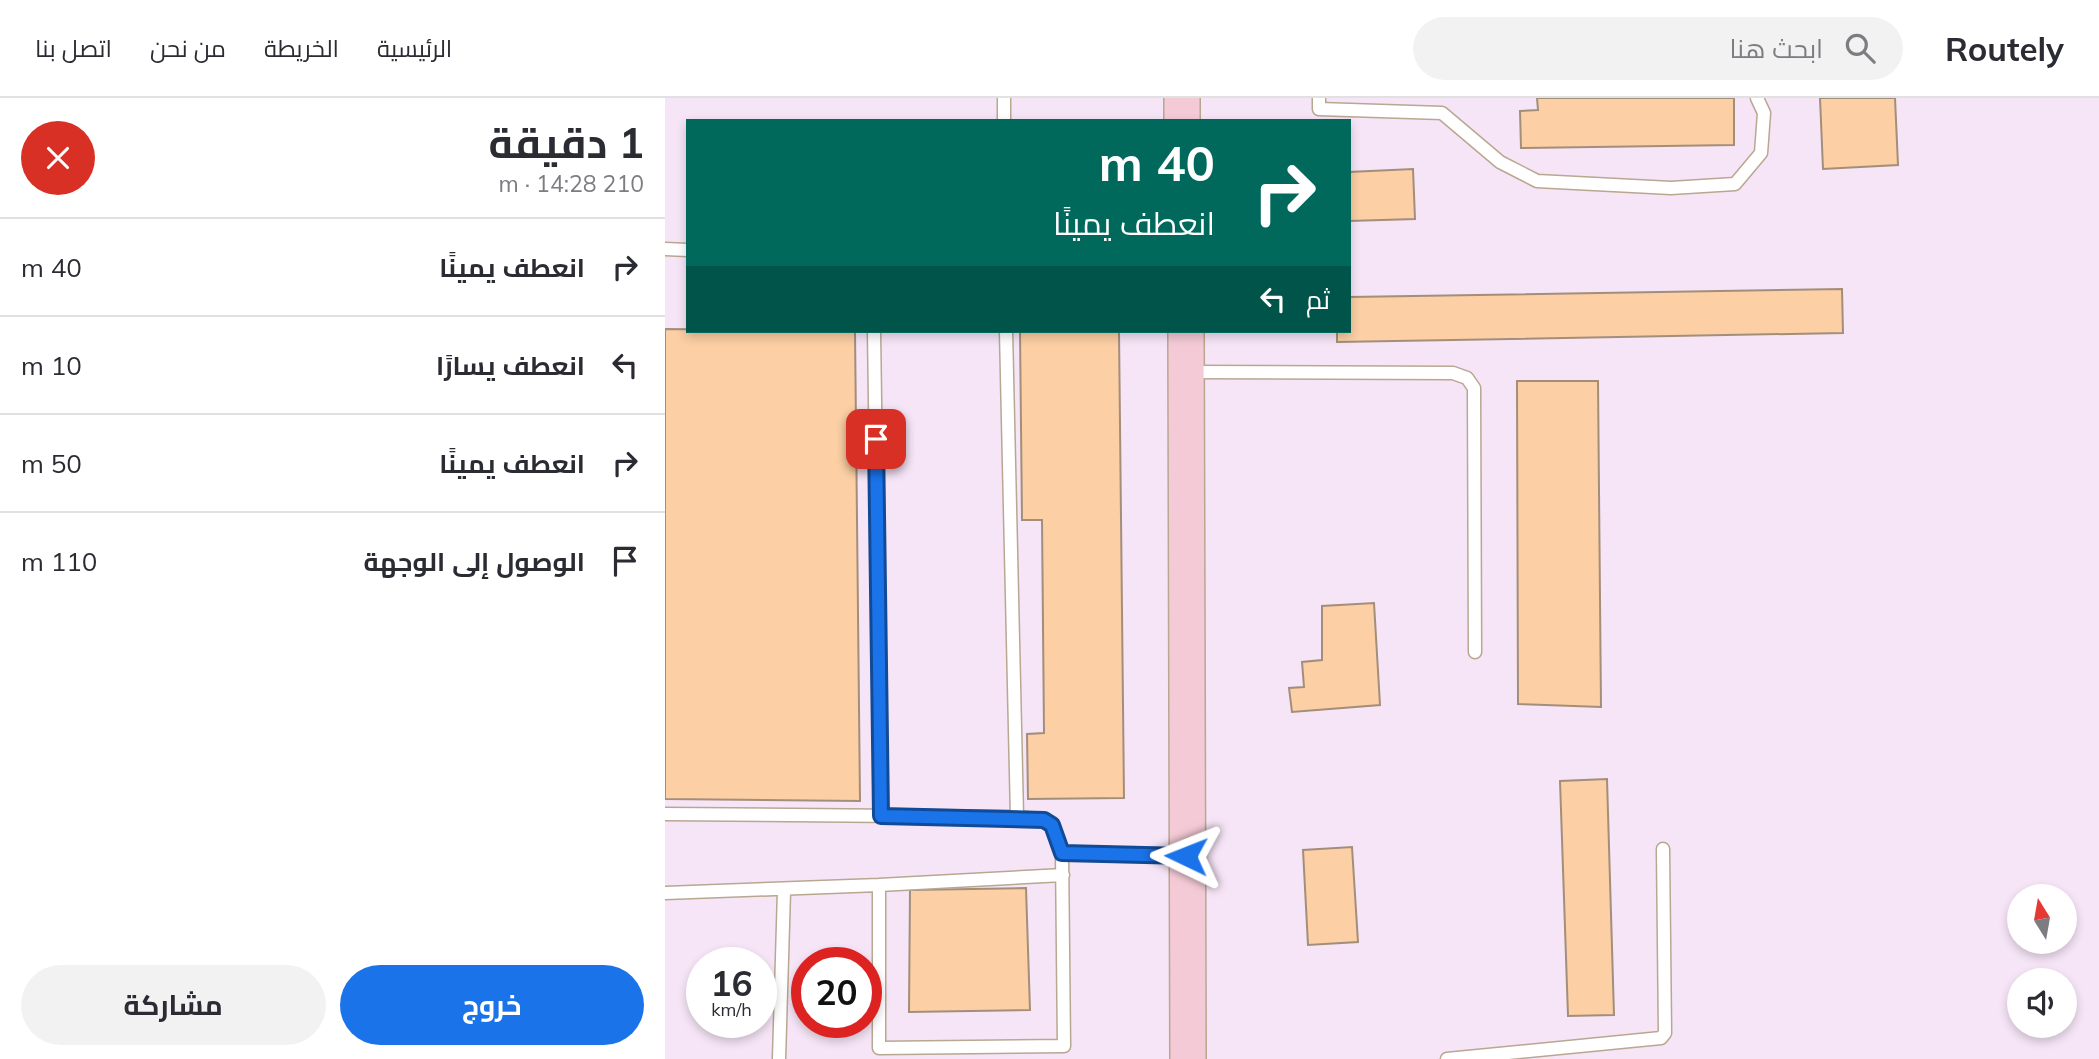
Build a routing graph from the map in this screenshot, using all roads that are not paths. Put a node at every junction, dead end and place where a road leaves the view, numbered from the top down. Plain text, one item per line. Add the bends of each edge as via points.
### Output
1 (1004, 98) edge
2 (1182, 98) edge
3 (1319, 98) edge
4 (1757, 98) edge
5 (1004, 119) edge
6 (1182, 119) edge
7 (665, 249) edge
8 (686, 250) edge
9 (874, 333) edge
10 (1006, 333) edge
11 (1186, 333) edge
12 (1187, 372) junction
13 (1475, 652) dead end
14 (665, 814) edge
15 (881, 816) junction
16 (1017, 817) junction
17 (1663, 849) dead end
18 (1062, 853) junction
19 (1186, 856) junction
20 (1063, 875) junction
21 (879, 886) junction
22 (784, 891) junction
23 (665, 893) edge
24 (1064, 1053) edge
25 (779, 1059) edge
26 (1188, 1059) edge
27 (1447, 1059) edge

1 - 5 lane
2 - 6 street
3 - 4 lane via 1319,109 1442,113 1500,162 1537,181 1671,188 1735,184 1761,153 1764,113
7 - 8 lane
9 - 15 lane
10 - 16 lane
11 - 12 street
12 - 13 lane via 1453,373 1467,377 1473,388
12 - 19 street
14 - 15 lane
15 - 16 lane
16 - 18 lane via 1052,825
17 - 27 lane via 1665,1033 1661,1038
18 - 19 lane
18 - 20 lane
19 - 26 street
20 - 21 lane
20 - 24 lane
21 - 22 lane
21 - 24 lane via 879,1048
22 - 23 lane
22 - 25 lane

